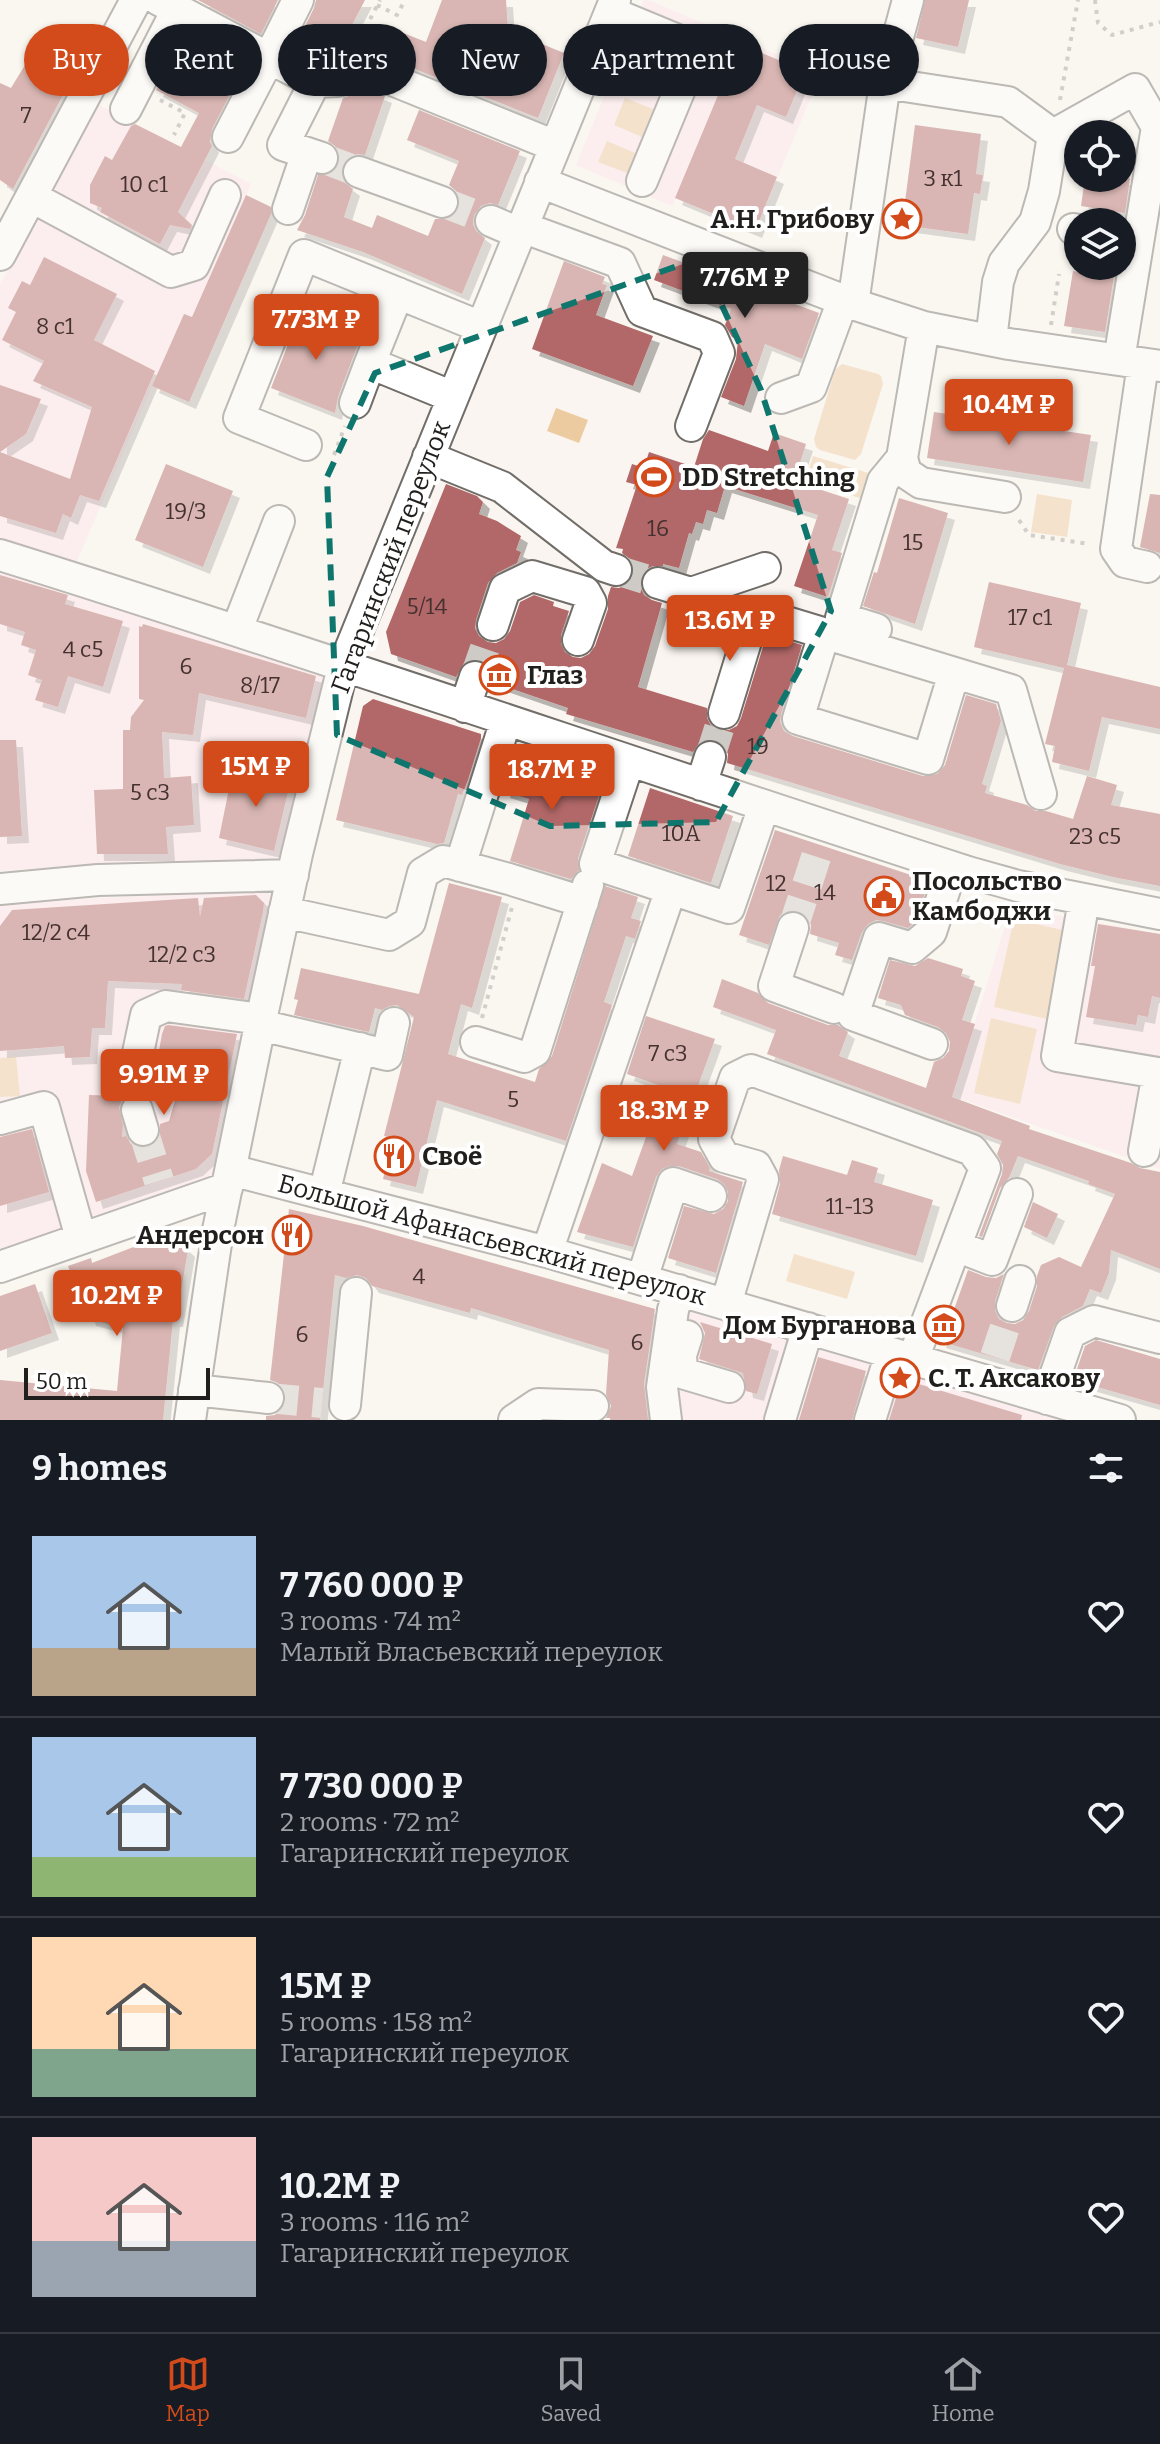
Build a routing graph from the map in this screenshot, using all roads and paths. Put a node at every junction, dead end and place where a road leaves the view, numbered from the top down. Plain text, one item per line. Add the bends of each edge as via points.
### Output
1 (136, 0) edge
2 (298, 0) edge
3 (405, 0) edge
4 (908, 0) edge
5 (1078, 0) edge
6 (1095, 0) edge
7 (379, 3) edge
8 (168, 5) edge
9 (613, 6) edge
10 (1160, 22) edge
11 (368, 24) edge
12 (902, 24) edge
13 (269, 58) junction
14 (278, 63) edge
15 (416, 90) edge
16 (308, 96) edge
17 (131, 98) joint
18 (174, 135) dead end
19 (1053, 135) junction
20 (228, 137) dead end
21 (555, 146) junction
22 (359, 172) tunnel mouth
23 (642, 181) dead end
24 (540, 182) junction
25 (225, 195) dead end
26 (442, 202) tunnel mouth
27 (18, 205) edge
28 (288, 209) dead end
29 (1136, 213) edge
30 (491, 221) tunnel mouth
31 (520, 230) junction
32 (0, 255) edge
33 (1059, 274) dead end
34 (1134, 280) edge
35 (398, 293) junction
36 (848, 302) junction
37 (481, 327) junction
38 (924, 327) junction
39 (1050, 331) dead end
40 (991, 340) junction
41 (370, 363) junction
42 (1141, 363) edge
43 (453, 397) junction
44 (781, 398) dead end
45 (355, 403) joint
46 (691, 426) dead end
47 (306, 445) joint
48 (428, 457) junction
49 (902, 458) junction
50 (1005, 497) dead end
51 (279, 521) dead end
52 (1029, 535) dead end
53 (1116, 549) junction
54 (0, 555) edge
55 (1147, 567) dead end
56 (765, 568) dead end
57 (616, 570) tunnel mouth
58 (658, 583) tunnel mouth
59 (493, 625) tunnel mouth
60 (237, 629) junction
61 (824, 634) junction
62 (902, 637) dead end
63 (578, 640) dead end
64 (343, 667) junction
65 (954, 673) junction
66 (475, 677) tunnel mouth
67 (465, 707) junction
68 (724, 713) tunnel mouth
69 (506, 720) junction
70 (629, 761) junction
71 (1041, 794) dead end
72 (764, 806) junction
73 (595, 864) junction
74 (460, 866) junction
75 (952, 867) junction
76 (293, 875) junction
77 (519, 882) junction
78 (0, 889) edge
79 (671, 889) junction
80 (1084, 900) junction
81 (583, 902) junction
82 (284, 912) junction
83 (1160, 914) edge
84 (793, 928) tunnel mouth
85 (834, 1008) dead end
86 (261, 1022) junction
87 (394, 1023) dead end
88 (476, 1042) joint
89 (932, 1044) dead end
90 (360, 1048) junction
91 (135, 1067) dead end
92 (0, 1119) edge
93 (1144, 1151) dead end
94 (229, 1179) junction
95 (324, 1194) junction
96 (1017, 1194) dead end
97 (711, 1196) dead end
98 (81, 1238) junction
99 (956, 1246) junction
100 (547, 1252) junction
101 (0, 1267) edge
102 (642, 1279) junction
103 (356, 1293) dead end
104 (702, 1297) junction
105 (808, 1328) junction
106 (1160, 1338) edge
107 (902, 1356) junction
108 (729, 1387) dead end
109 (268, 1398) tunnel mouth
110 (1047, 1399) junction
111 (192, 1405) edge
112 (593, 1406) dead end
113 (342, 1409) edge
114 (514, 1420) edge
115 (666, 1420) edge
116 (780, 1420) edge
117 (870, 1420) edge
118 (1120, 1420) edge

1 - 27 street
2 - 13 street
3 - 7 path via 397,15
4 - 12 street
5 - 19 path
6 - 10 path via 1098,23 1112,35
7 - 11 path
8 - 13 street
8 - 17 street
9 - 21 street, Гагаринский переулок
9 - 23 street via 697,48
13 - 14 street
13 - 20 street
15 - 21 street
16 - 28 street via 283,145 314,156
17 - 18 path via 185,113
19 - 29 street via 1135,89 1157,127
19 - 36 street via 1008,102 885,83
19 - 40 street via 1035,222 1004,263 998,282
21 - 24 street, Гагаринский переулок
22 - 26 street
24 - 31 street, Гагаринский переулок
24 - 36 street
25 - 27 street via 194,265 171,272
27 - 32 street
30 - 31 street
31 - 37 street, Гагаринский переулок
31 - 46 street via 620,263 642,311 712,337 719,353
33 - 39 path
34 - 42 street
35 - 37 street
35 - 41 street
35 - 47 street via 304,255 239,418
36 - 38 street
36 - 44 street via 811,387
37 - 43 street, Гагаринский переулок
38 - 40 street
38 - 49 street
40 - 42 street
41 - 43 street
41 - 45 street
42 - 53 street
43 - 48 street, Гагаринский переулок
45 - 47 path via 333,456
48 - 57 street via 502,487
48 - 64 street, Гагаринский переулок
49 - 50 street via 906,473 921,483
49 - 62 street via 883,481 841,618
51 - 60 street
52 - 53 path
53 - 55 street via 1125,562
54 - 60 street
56 - 58 street via 691,593
59 - 63 street via 505,589 532,576 585,592 591,603
60 - 64 street
61 - 65 street
61 - 65 street via 798,719 928,759
61 - 68 street via 767,616 751,625
64 - 67 street
64 - 76 street, Гагаринский переулок
65 - 71 street via 1011,690
66 - 67 street
67 - 69 street
69 - 70 street
69 - 74 street
70 - 72 street via 706,771
70 - 73 street
72 - 75 street via 823,835
72 - 79 street via 729,908
73 - 79 street
73 - 81 street
74 - 77 street
74 - 82 street via 443,861 423,873 410,922 389,935
75 - 80 street
75 - 89 street via 931,932 912,948 879,938 853,1015
76 - 78 street via 98,880
76 - 82 street, Гагаринский переулок
77 - 81 street
77 - 88 path
79 - 100 street
80 - 83 street
80 - 93 street via 1057,1056 1158,1073
81 - 88 street via 535,1051 524,1057
82 - 86 street, Гагаринский переулок
84 - 85 street via 774,986
86 - 90 street
86 - 91 street via 166,1006 146,1015
86 - 94 street, Гагаринский переулок
87 - 90 street via 387,1055
90 - 95 street
92 - 98 street via 44,1107
94 - 95 street, Большой Афанасьевский переулок
94 - 98 street via 164,1194
94 - 111 street, Гагаринский переулок
95 - 100 street, Большой Афанасьевский переулок
96 - 99 street via 992,1260
97 - 102 street via 673,1183
98 - 101 street
99 - 104 street via 985,1168 972,1150 751,1070 735,1078 714,1139 724,1157 756,1166 763,1179
99 - 107 street
100 - 102 street, Большой Афанасьевский переулок
102 - 104 street, Большой Афанасьевский переулок
103 - 113 street
104 - 105 street, Большой Афанасьевский переулок
104 - 108 street via 681,1355 682,1373
104 - 115 street via 673,1310 662,1387
105 - 107 street, Большой Афанасьевский переулок
105 - 116 street
106 - 110 street via 1094,1321 1070,1333
107 - 110 street, Большой Афанасьевский переулок via 991,1369
107 - 117 street
109 - 111 street
110 - 118 street, Большой Афанасьевский переулок
112 - 114 street via 538,1404

